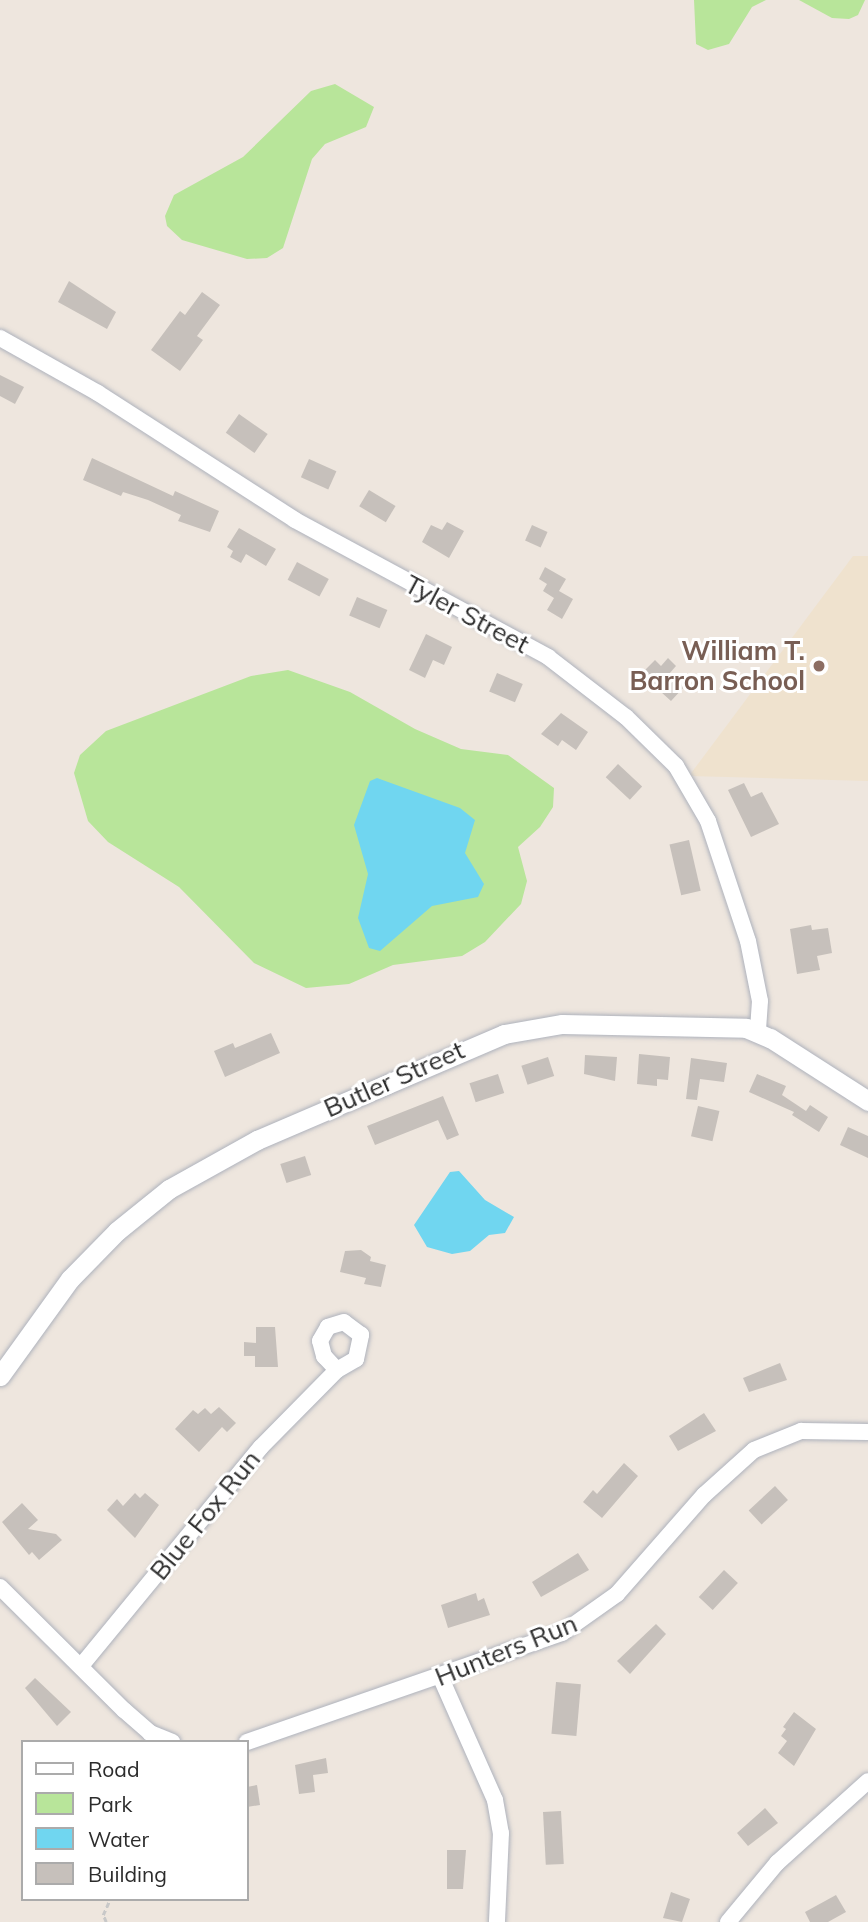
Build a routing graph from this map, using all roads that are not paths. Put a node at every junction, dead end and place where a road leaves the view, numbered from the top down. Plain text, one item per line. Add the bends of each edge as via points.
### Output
1 (0, 338) edge
2 (758, 1032) junction
3 (868, 1101) edge
4 (337, 1370) dead end
5 (0, 1376) edge
6 (868, 1432) edge
7 (0, 1587) edge
8 (81, 1666) junction
9 (440, 1676) junction
10 (168, 1740) edge
11 (248, 1742) edge
12 (868, 1781) edge
13 (497, 1922) edge
14 (728, 1922) edge

1 - 2 street, Tyler Street via 98,393 295,520 548,657 609,702 676,766 708,821 748,941 760,1001
2 - 3 street, Butler Street
2 - 5 street, Butler Street via 646,1023 533,1028 448,1055 257,1140 178,1182 117,1231 70,1279
4 - 8 street, Blue Fox Run via 261,1447
6 - 9 street, Hunters Run via 817,1429 762,1446 704,1495 617,1594 592,1615 547,1639
7 - 8 street
8 - 10 street via 144,1727
9 - 11 street, Hunters Run
9 - 13 street via 495,1800 501,1833
12 - 14 street via 777,1863

